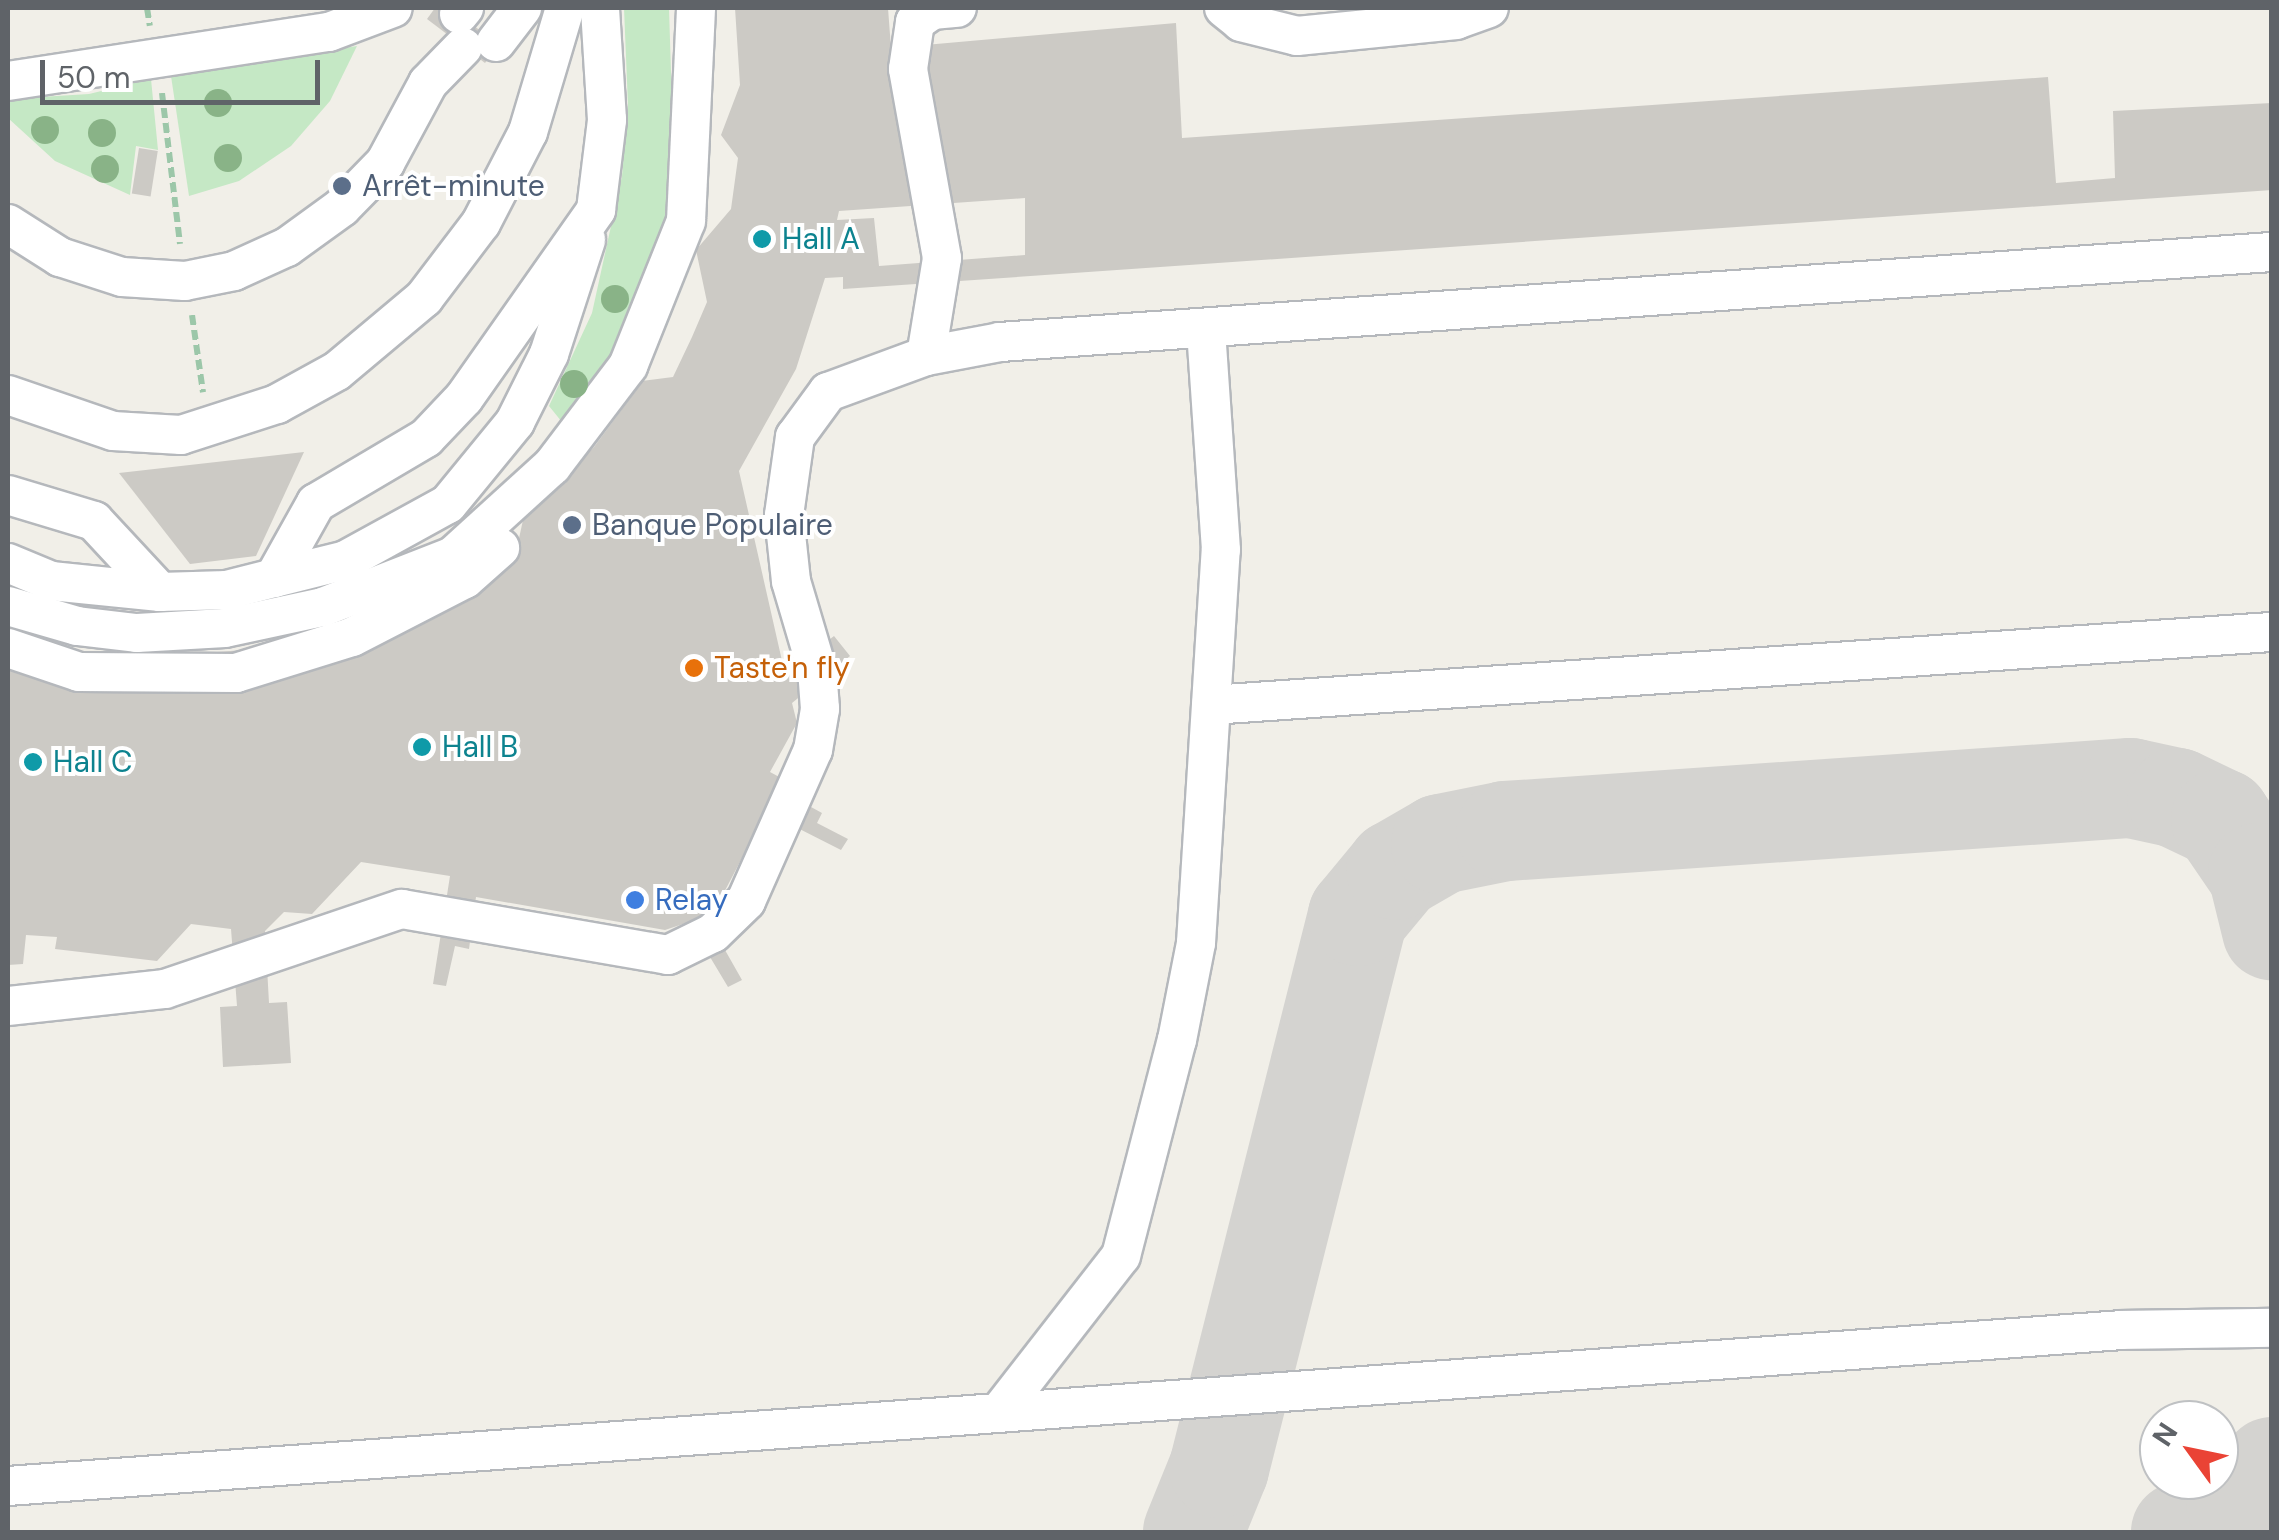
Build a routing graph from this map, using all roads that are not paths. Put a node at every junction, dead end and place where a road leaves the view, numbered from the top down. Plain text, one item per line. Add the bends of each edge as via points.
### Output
1 (393, 8) edge
2 (522, 8) edge
3 (565, 8) edge
4 (600, 8) edge
5 (696, 8) edge
6 (957, 8) edge
7 (1224, 8) edge
8 (1490, 8) edge
9 (472, 30) edge
10 (8, 82) edge
11 (596, 210) junction
12 (8, 224) edge
13 (2272, 252) edge
14 (1206, 329) junction
15 (926, 356) junction
16 (628, 366) junction
17 (8, 395) edge
18 (8, 495) edge
19 (8, 563) edge
20 (274, 578) junction
21 (160, 592) junction
22 (8, 606) edge
23 (2272, 632) edge
24 (8, 648) edge
25 (1211, 705) junction
26 (8, 1006) edge
27 (2272, 1328) edge
28 (1001, 1410) junction
29 (8, 1486) edge

1 - 10 street via 329,32
2 - 9 street
3 - 17 street via 528,132 482,222 434,286 338,371 206,431 113,431
4 - 11 street via 607,120
5 - 16 street via 686,221
6 - 15 street via 932,10 915,22 908,69 942,258
7 - 8 street via 1241,22 1298,36 1456,20
9 - 12 street via 428,83 385,162 342,207 272,254 208,280 185,281 92,270
11 - 20 street via 464,398 390,464 316,503
11 - 20 street via 549,354 515,422 448,504 346,560
13 - 14 street
14 - 15 street via 1000,342
14 - 25 street via 1221,550
15 - 26 street via 828,392 794,437 784,515 791,581 817,668 820,710 813,750 746,901 713,934 668,955 402,909 165,988
16 - 22 street via 552,466 453,556 323,607 225,628 137,632 77,626
16 - 24 street via 573,482 464,580 352,637 236,673 79,672
18 - 21 street via 94,521
19 - 21 street via 51,581
20 - 21 street via 227,590
23 - 25 street
25 - 28 street via 1196,944 1121,1256
27 - 28 street via 2120,1330
28 - 29 street

